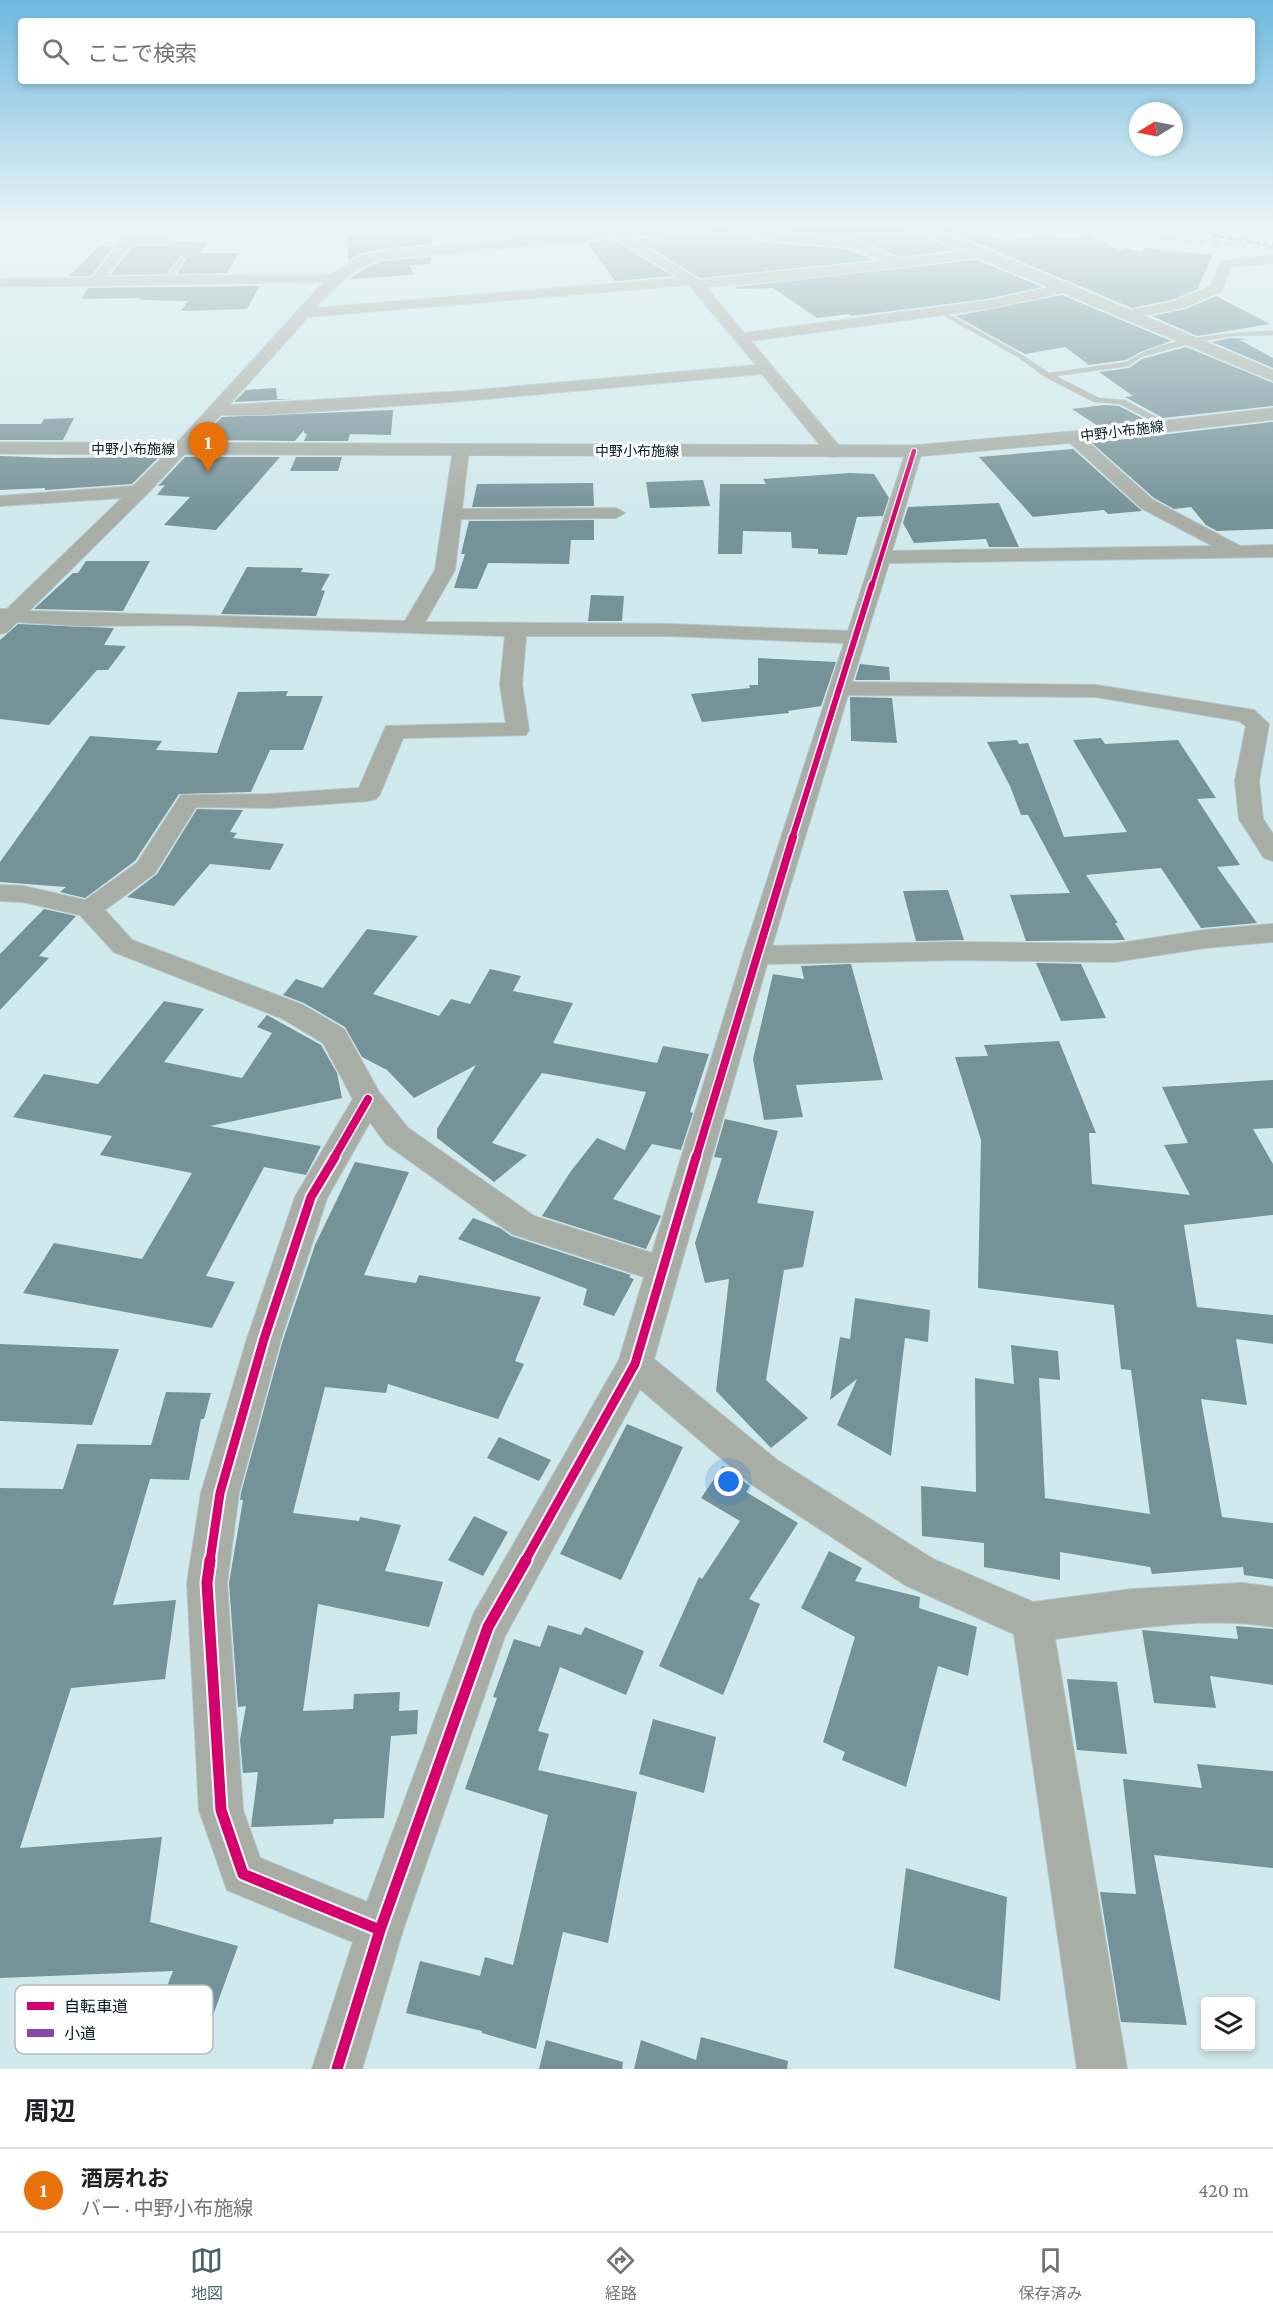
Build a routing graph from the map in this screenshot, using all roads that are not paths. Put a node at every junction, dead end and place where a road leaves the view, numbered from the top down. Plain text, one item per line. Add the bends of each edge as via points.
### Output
1 (294, 323) edge
2 (729, 323) edge
3 (860, 323) edge
4 (960, 323) edge
5 (1146, 323) edge
6 (1273, 333) edge
7 (742, 338) junction
8 (1191, 341) junction
9 (767, 369) junction
10 (1048, 375) junction
11 (1273, 376) edge
12 (214, 410) junction
13 (1273, 414) edge
14 (1166, 426) junction
15 (1073, 437) junction
16 (0, 448) edge
17 (181, 449) junction
18 (461, 450) junction
19 (914, 451) junction
20 (835, 452) junction
21 (140, 491) junction
22 (0, 501) edge
23 (616, 513) dead end
24 (451, 514) junction
25 (1273, 550) edge
26 (1236, 551) junction
27 (881, 556) junction
28 (8, 614) edge
29 (412, 626) junction
30 (0, 628) edge
31 (516, 630) junction
32 (856, 637) junction
33 (840, 688) junction
34 (1273, 853) edge
35 (0, 893) edge
36 (89, 909) junction
37 (1273, 933) edge
38 (756, 955) junction
39 (368, 1099) junction
40 (664, 1270) junction
41 (634, 1364) junction
42 (1273, 1607) edge
43 (1032, 1622) junction
44 (380, 1930) junction
45 (337, 2069) edge
46 (1102, 2069) edge

1 - 12 street
2 - 7 street
3 - 7 street
4 - 10 lane
5 - 8 street
6 - 8 lane via 1230,334
7 - 9 street
8 - 10 lane via 1139,356 1129,364
8 - 11 street
9 - 12 street via 453,397
9 - 20 street
10 - 14 lane via 1097,399 1122,402
12 - 17 street
13 - 14 main road, 中野小布施線
14 - 15 main road, 中野小布施線
15 - 19 main road, 中野小布施線
15 - 26 street via 1147,504
16 - 17 main road, 中野小布施線
17 - 18 main road, 中野小布施線
17 - 21 street
18 - 20 main road, 中野小布施線
18 - 24 street
19 - 20 main road, 中野小布施線
19 - 27 street
21 - 22 street
21 - 28 street
23 - 24 street
24 - 29 street via 446,570
25 - 26 street
26 - 27 street
27 - 32 street
28 - 29 street via 78,620
28 - 30 street
29 - 31 street
31 - 32 street via 669,630
31 - 36 street via 511,685 518,730 394,731 368,794 270,801 189,801 146,868
32 - 33 street
33 - 34 street via 1096,691 1246,715 1258,724 1247,781 1251,819
33 - 38 street
35 - 36 street via 23,894
36 - 39 street via 123,946 293,1012 334,1036
37 - 38 street via 1114,953
38 - 40 street
39 - 40 street via 397,1136 523,1225
39 - 44 street via 311,1197 264,1339 220,1493 207,1583 220,1810 243,1874
40 - 41 street
41 - 43 street via 764,1472 909,1566
41 - 44 street via 488,1627
42 - 43 street via 1242,1602 1133,1609
43 - 46 street
44 - 45 street

